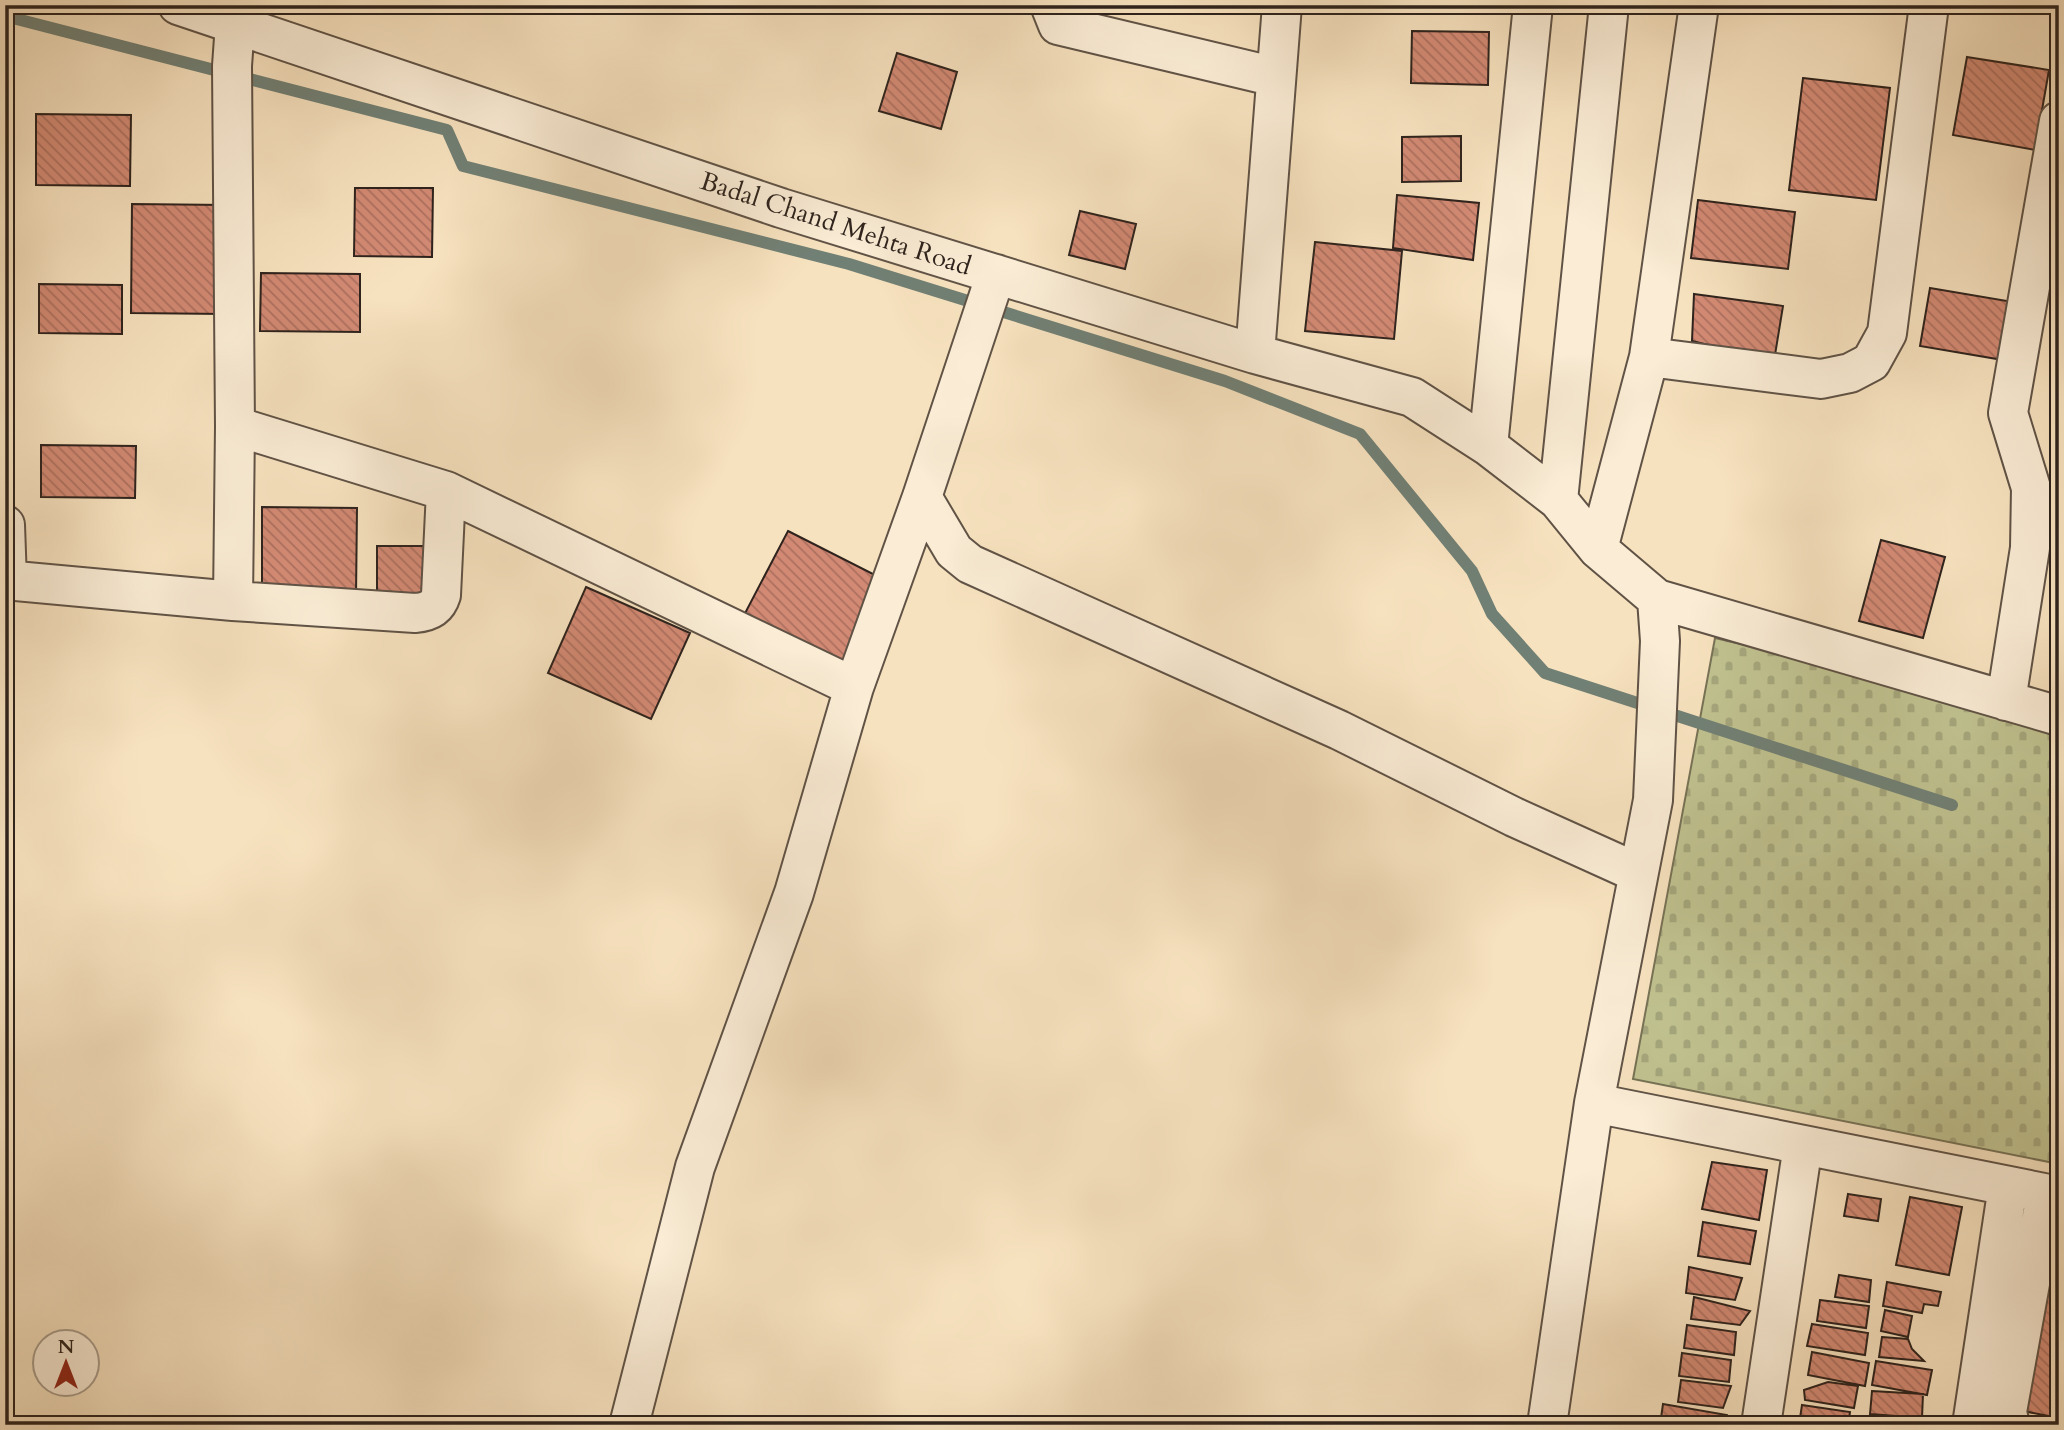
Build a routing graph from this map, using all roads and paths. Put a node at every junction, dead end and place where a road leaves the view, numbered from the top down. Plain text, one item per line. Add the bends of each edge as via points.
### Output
1 (178, 5) edge
2 (1051, 5) edge
3 (1282, 5) edge
4 (1533, 5) edge
5 (1609, 5) edge
6 (1699, 5) edge
7 (1929, 5) edge
8 (235, 24) junction
9 (1276, 77) junction
10 (2059, 121) edge
11 (987, 301) junction
12 (1255, 354) junction
13 (1649, 357) junction
14 (235, 426) junction
15 (1488, 446) junction
16 (446, 491) junction
17 (922, 496) junction
18 (1558, 500) junction
19 (5, 525) edge
20 (1598, 549) junction
21 (6, 581) edge
22 (1657, 599) junction
23 (233, 601) junction
24 (854, 687) junction
25 (2007, 701) junction
26 (2059, 716) edge
27 (1638, 873) junction
28 (1594, 1103) junction
29 (1803, 1145) junction
30 (2008, 1186) junction
31 (2053, 1195) edge
32 (629, 1425) edge
33 (1547, 1425) edge
34 (1760, 1425) edge
35 (1972, 1425) edge
36 (2010, 1425) edge

1 - 8 street, Badal Chand Mehta Road
2 - 9 street via 1058,25
3 - 9 street
4 - 15 street
5 - 18 street
6 - 13 street
7 - 13 street via 1887,333 1871,362 1850,373 1821,379
8 - 11 street, Badal Chand Mehta Road via 781,208
8 - 14 street
9 - 12 street
10 - 25 street via 2008,413 2031,488 2030,548
11 - 12 street, Badal Chand Mehta Road
11 - 17 street
12 - 15 street, Badal Chand Mehta Road via 1412,397
13 - 20 street
14 - 16 street
14 - 23 street
15 - 18 street, Badal Chand Mehta Road
16 - 23 street via 441,595 428,612
16 - 24 street
17 - 24 street
17 - 27 street via 954,551 970,564 1339,730
18 - 20 street, Badal Chand Mehta Road
19 - 21 street
20 - 22 street, Badal Chand Mehta Road
21 - 23 street
22 - 25 street
22 - 27 street via 1660,641 1653,800
24 - 32 street via 794,893 695,1167
25 - 26 street
27 - 28 street
28 - 29 street
28 - 33 street
29 - 30 street
29 - 34 street
30 - 31 street
30 - 35 street
31 - 36 street via 2007,1412

